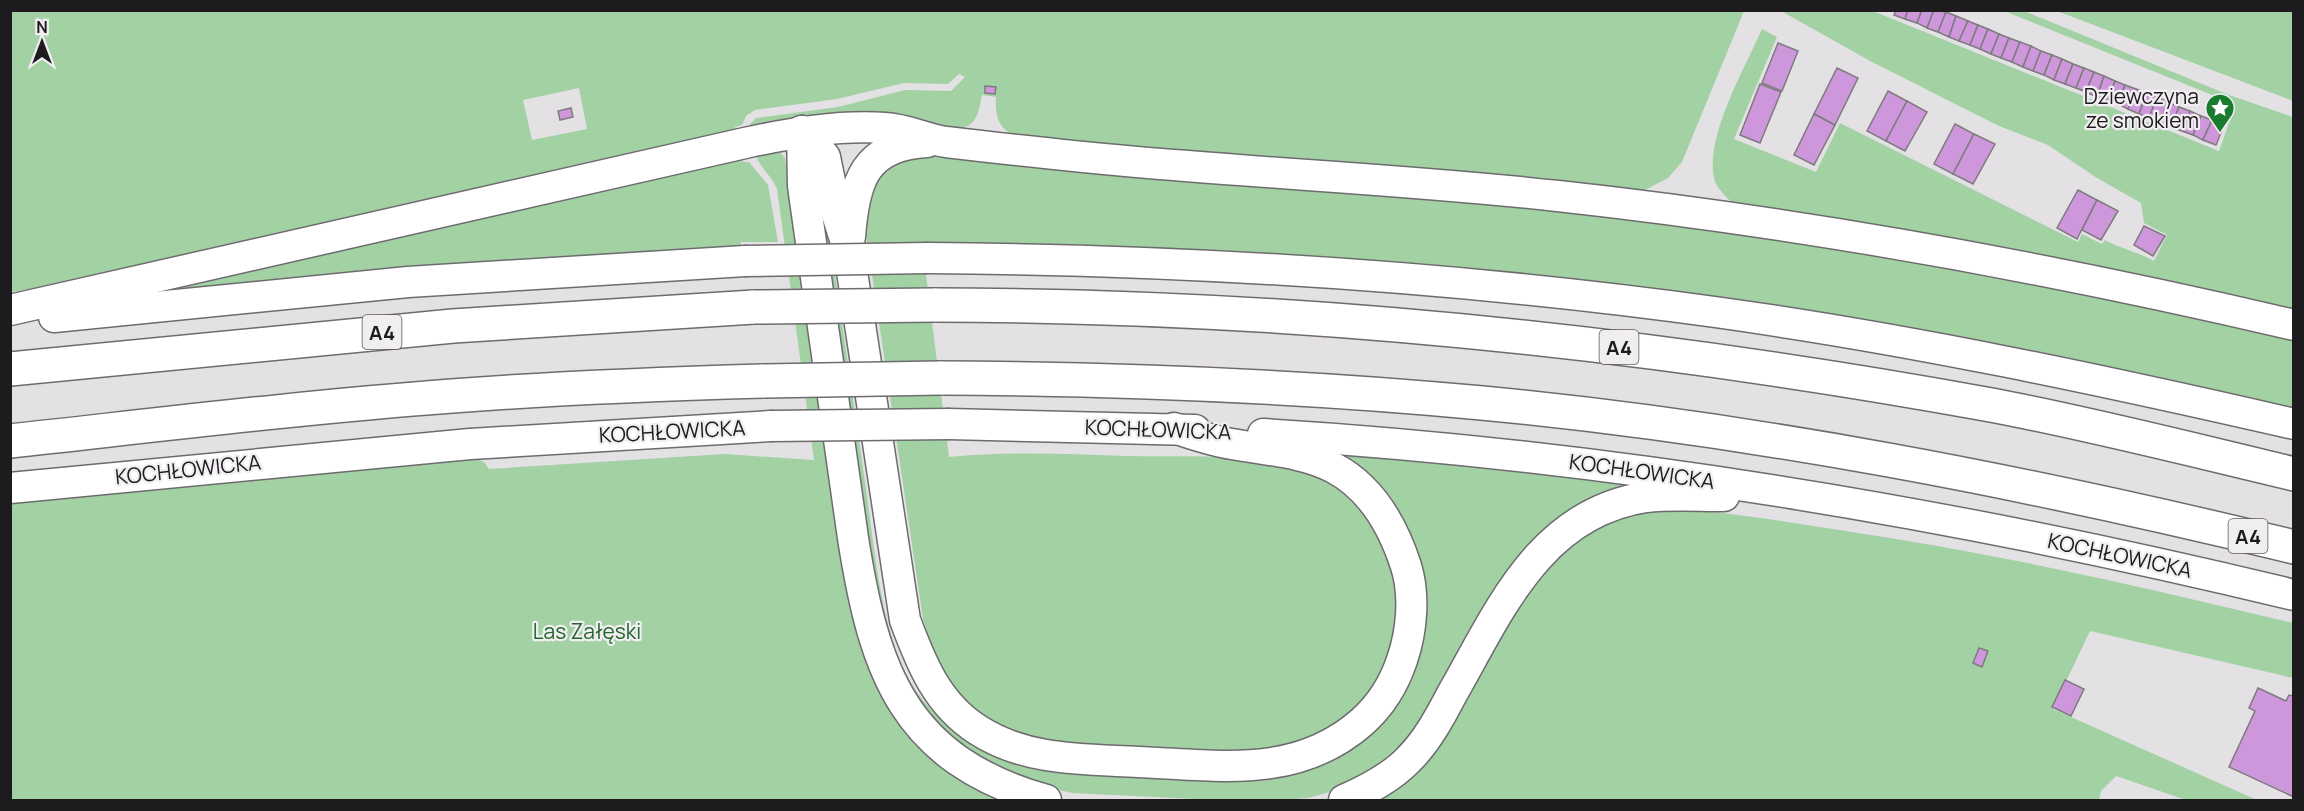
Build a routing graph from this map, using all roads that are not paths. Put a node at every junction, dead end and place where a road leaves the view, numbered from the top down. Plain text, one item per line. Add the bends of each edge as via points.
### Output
1 (802, 131) junction
2 (940, 141) junction
3 (849, 252) junction
4 (10, 310) edge
5 (10, 322) edge
6 (2294, 325) edge
7 (10, 369) edge
8 (2294, 424) edge
9 (1174, 428) junction
10 (10, 441) edge
11 (2294, 474) edge
12 (10, 488) edge
13 (1807, 494) junction
14 (2294, 547) edge
15 (2294, 595) edge
16 (1046, 801) edge
17 (1344, 801) edge

1 - 2 main road via 890,128
1 - 3 main road via 825,157
1 - 4 main road
1 - 16 main road via 803,186 854,549 874,642 889,678 917,725 956,760 984,778
2 - 3 main road via 910,142 887,149 863,170 852,206
2 - 6 main road via 1125,161 1442,184 1683,211 2013,266
3 - 9 main road via 905,620 922,665 944,701 976,729 1008,747 1052,758 1240,766 1282,762 1316,753 1351,731 1376,709 1397,676 1411,623 1409,576 1398,542 1364,489 1333,467
5 - 8 main road, bridge via 408,282 745,261 927,258 1244,266 1392,276 1719,312 1977,356
7 - 11 highway, A4, bridge via 453,326 754,307 1084,305 1376,322 1738,363 1993,405
9 - 12 main road, KOCHŁOWICKA, bridge via 771,426 458,444
9 - 13 main road, KOCHŁOWICKA via 1484,451
10 - 14 highway, A4, bridge via 288,411 620,385 940,378 1212,383 1485,403 1857,455 2100,500
13 - 15 main road, KOCHŁOWICKA via 2011,532
13 - 17 main road via 1646,497 1604,509 1572,526 1541,551 1517,581 1435,725 1409,760 1376,785

